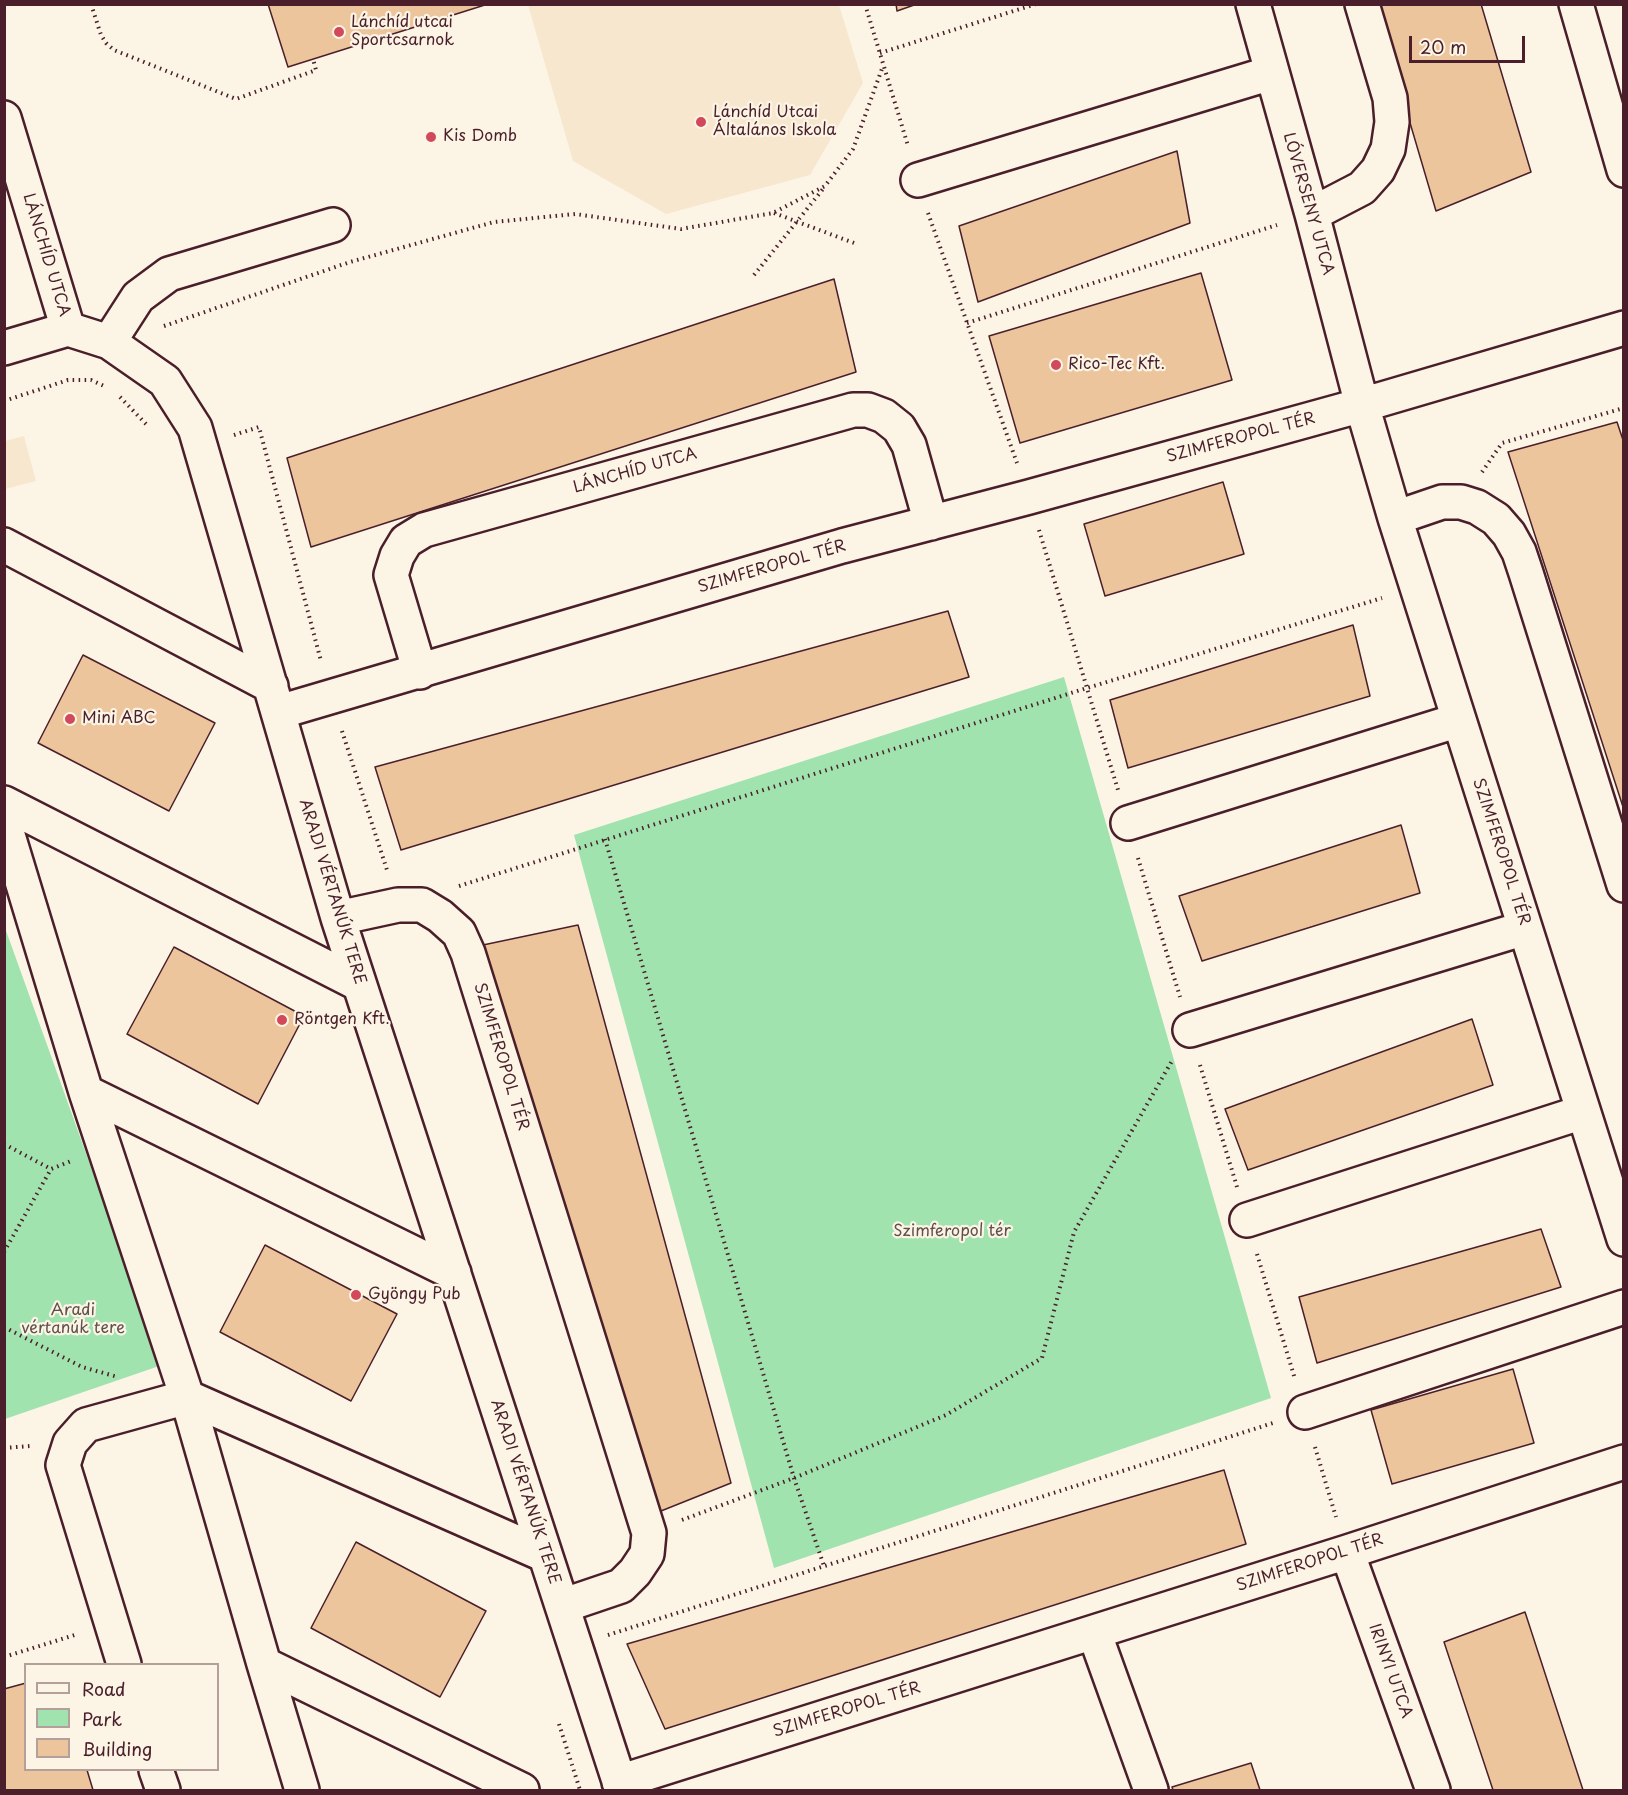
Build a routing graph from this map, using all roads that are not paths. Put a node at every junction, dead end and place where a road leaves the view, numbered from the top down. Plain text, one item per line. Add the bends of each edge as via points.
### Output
1 (1253, 4) edge
2 (1362, 4) edge
3 (1576, 4) edge
4 (1271, 73) junction
5 (4, 118) edge
6 (1623, 170) edge
7 (918, 180) road end
8 (1312, 214) junction
9 (333, 225) dead end
10 (68, 328) junction
11 (1623, 328) edge
12 (109, 342) junction
13 (4, 348) edge
14 (1362, 405) junction
15 (1395, 518) junction
16 (931, 523) junction
17 (4, 545) edge
18 (420, 672) junction
19 (275, 699) junction
20 (1459, 720) junction
21 (4, 803) edge
22 (4, 822) edge
23 (1128, 823) road end
24 (1623, 885) edge
25 (338, 918) junction
26 (1525, 928) junction
27 (359, 984) junction
28 (1190, 1030) road end
29 (86, 1092) junction
30 (1583, 1112) junction
31 (1247, 1220) road end
32 (1623, 1239) edge
33 (454, 1273) junction
34 (1623, 1307) edge
35 (187, 1397) junction
36 (1305, 1412) road end
37 (1623, 1462) edge
38 (1347, 1552) junction
39 (545, 1555) junction
40 (562, 1606) junction
41 (1094, 1632) junction
42 (123, 1663) edge
43 (264, 1664) junction
44 (156, 1771) edge
45 (620, 1786) edge
46 (163, 1791) edge
47 (302, 1791) edge
48 (522, 1791) edge
49 (1151, 1791) edge
50 (1433, 1791) edge

1 - 4 street, LÓVERSENY UTCA
2 - 8 street via 1390,98 1388,149 1378,170 1362,188
3 - 6 street
4 - 7 street
4 - 8 street, LÓVERSENY UTCA
5 - 10 street, LÁNCHÍD UTCA
8 - 14 street, LÓVERSENY UTCA
9 - 12 street via 169,274 138,297
10 - 12 street, LÁNCHÍD UTCA
10 - 13 street
11 - 14 street
12 - 19 street, LÁNCHÍD UTCA via 165,381 195,428
14 - 15 street, SZIMFEROPOL TÉR
14 - 16 street, SZIMFEROPOL TÉR
15 - 20 street, SZIMFEROPOL TÉR
15 - 24 street via 1442,502 1461,502 1496,519 1509,534 1519,552
16 - 18 street, SZIMFEROPOL TÉR
16 - 18 street, LÁNCHÍD UTCA via 909,445 899,428 884,416 853,410 424,530 406,540 391,574
17 - 19 street
18 - 19 street, SZIMFEROPOL TÉR via 331,697
19 - 25 street, ARADI VÉRTANÚK TERE
20 - 23 street
20 - 26 street, SZIMFEROPOL TÉR
21 - 27 street
22 - 29 street
25 - 27 street, ARADI VÉRTANÚK TERE
25 - 40 street, SZIMFEROPOL TÉR via 422,904 459,933 468,953 649,1533 647,1554 621,1586
26 - 28 street
26 - 30 street, SZIMFEROPOL TÉR
27 - 33 street, ARADI VÉRTANÚK TERE
29 - 33 street
29 - 35 street
30 - 31 street
30 - 32 street, SZIMFEROPOL TÉR
33 - 39 street, ARADI VÉRTANÚK TERE
34 - 36 street
35 - 39 street
35 - 42 street via 86,1425 70,1443 63,1465
35 - 43 street
37 - 38 street, SZIMFEROPOL TÉR
38 - 41 street, SZIMFEROPOL TÉR
38 - 50 street, IRINYI UTCA
39 - 40 street, ARADI VÉRTANÚK TERE
40 - 45 street, ARADI VÉRTANÚK TERE
41 - 45 street, SZIMFEROPOL TÉR
41 - 49 street
43 - 47 street
43 - 48 street
44 - 46 street

